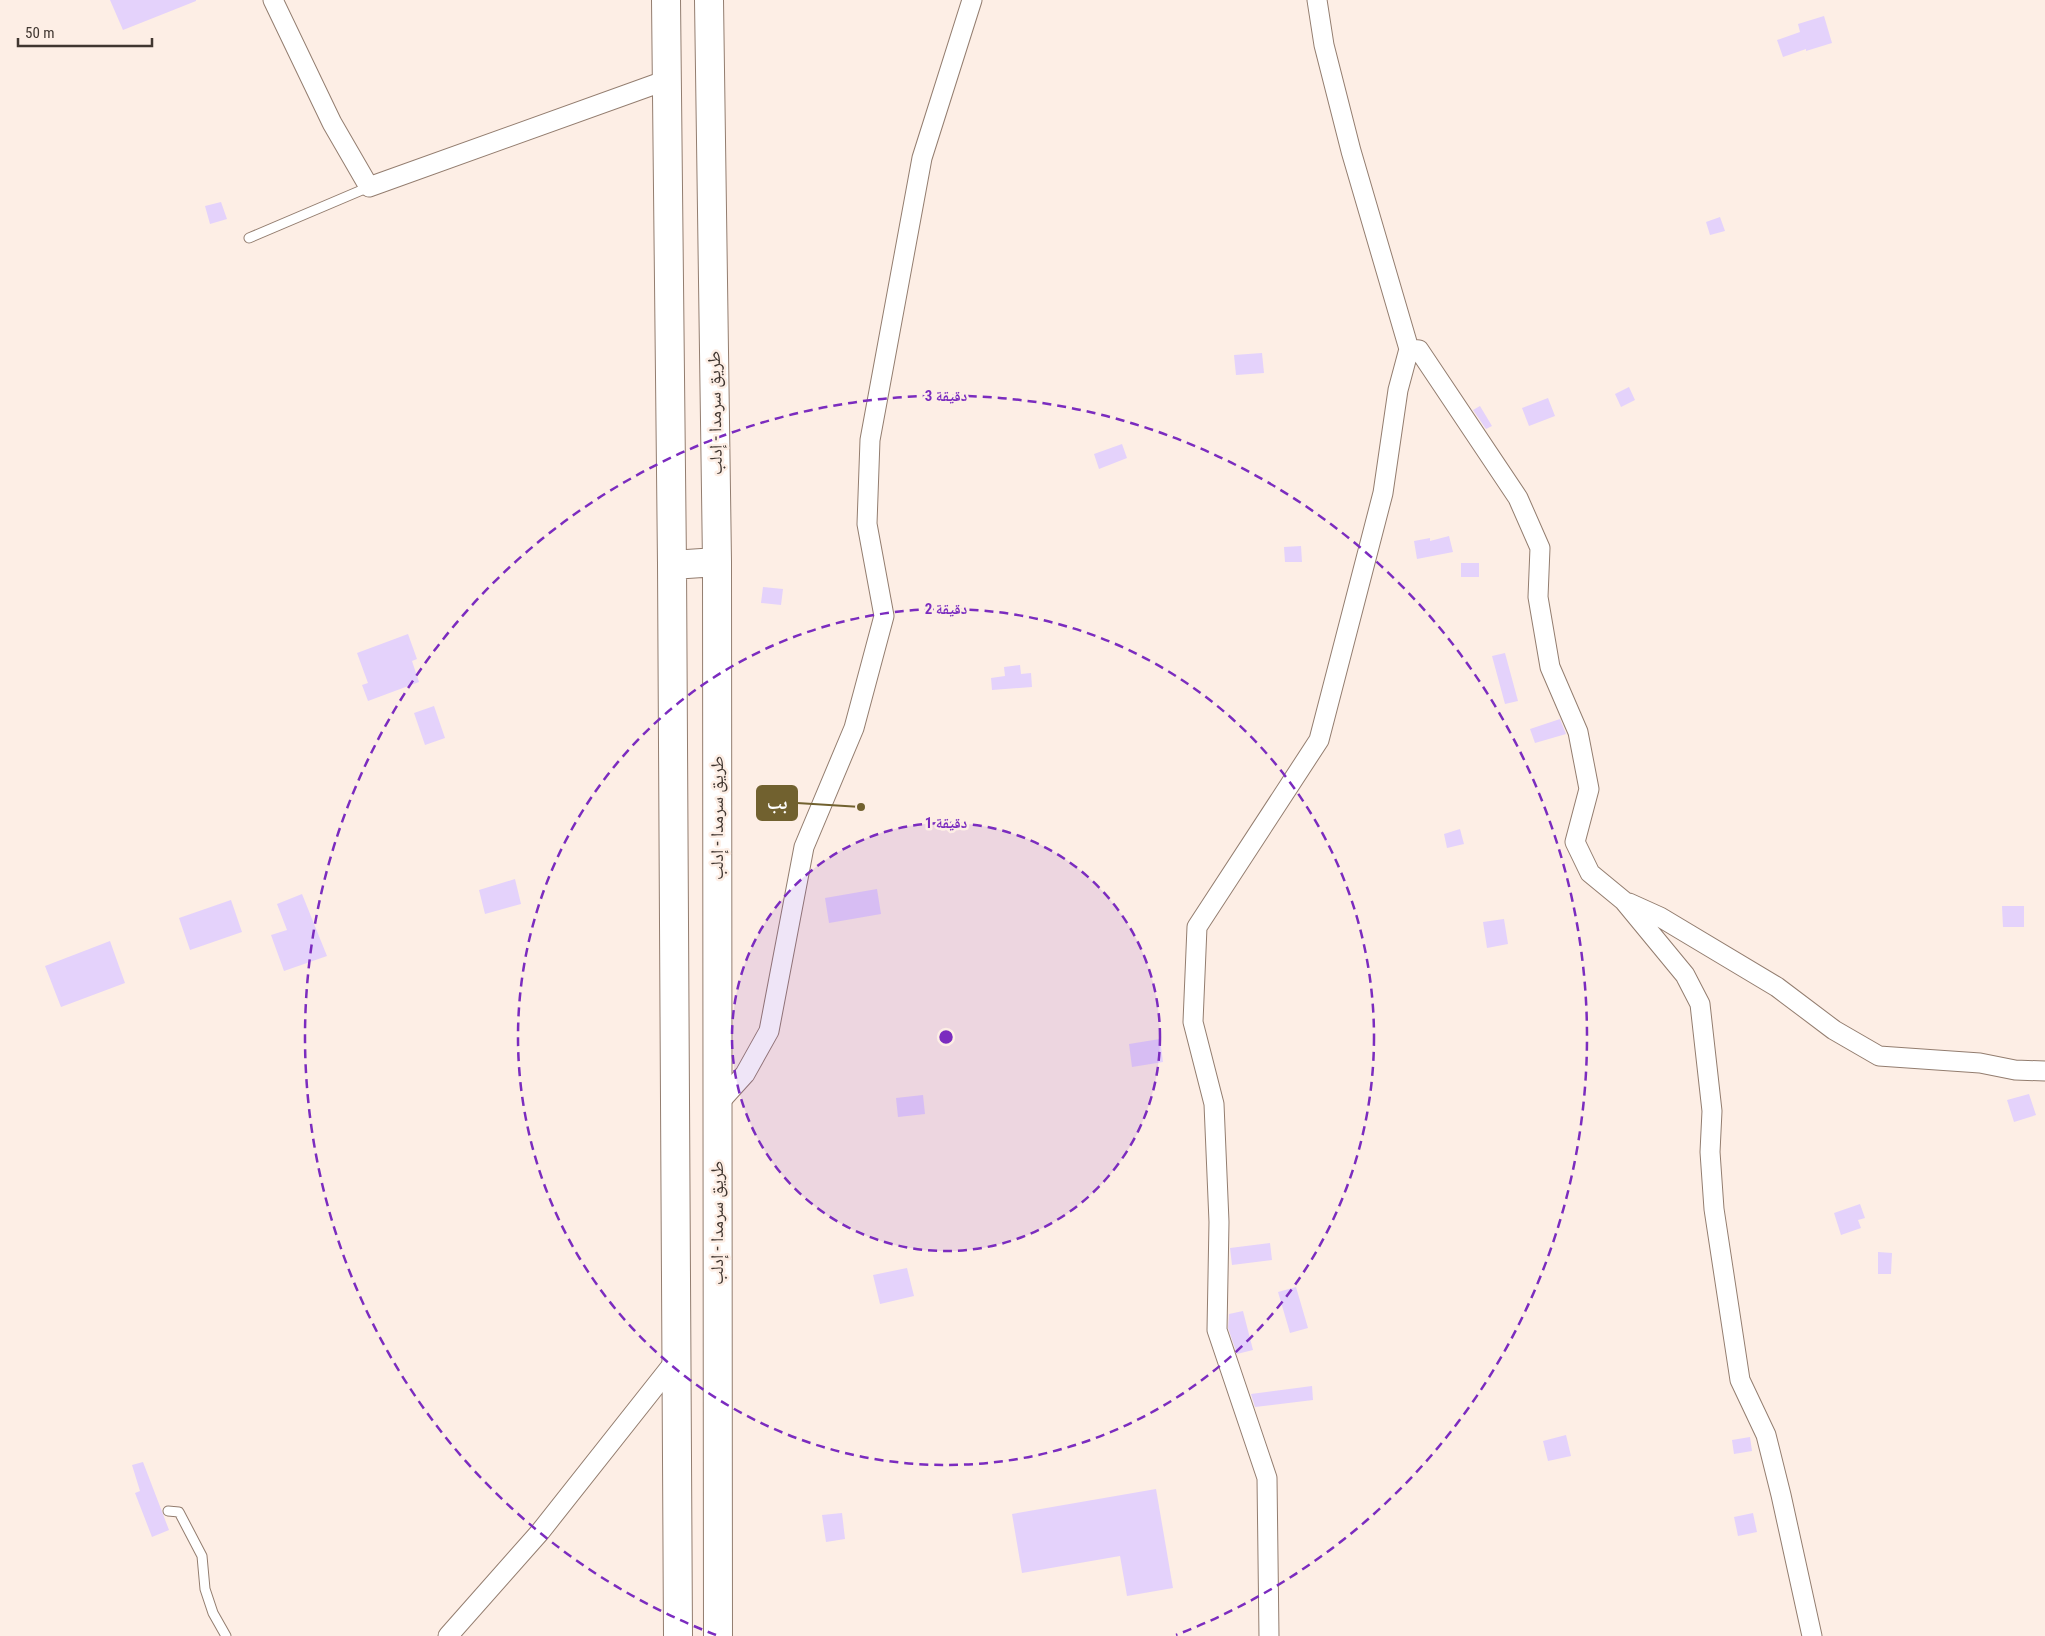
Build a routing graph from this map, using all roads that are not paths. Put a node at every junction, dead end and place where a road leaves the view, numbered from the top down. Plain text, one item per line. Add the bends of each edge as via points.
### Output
1 (272, 0) edge
2 (666, 0) edge
3 (709, 0) edge
4 (972, 0) edge
5 (1316, 0) edge
6 (667, 80) junction
7 (369, 187) junction
8 (249, 238) dead end
9 (1409, 349) junction
10 (717, 562) junction
11 (672, 565) junction
12 (1624, 901) junction
13 (2045, 1071) edge
14 (717, 1105) junction
15 (676, 1360) junction
16 (168, 1511) dead end
17 (678, 1631) edge
18 (718, 1631) edge
19 (226, 1636) edge
20 (448, 1636) edge
21 (1269, 1636) edge
22 (1812, 1636) edge

1 - 7 street via 332,123
2 - 6 highway
3 - 10 highway, طريق سرمدا - إدلب
4 - 14 street via 922,158 870,440 867,524 884,616 854,728 804,847 769,1031 746,1074
5 - 9 street via 1351,151
6 - 7 street
6 - 11 highway
7 - 8 lane
9 - 12 street via 1419,350 1518,498 1540,548 1538,597 1550,667 1578,732 1589,789 1576,842 1590,874
9 - 21 street via 1398,390 1382,493 1319,740 1197,927 1193,1022 1214,1104 1219,1222 1217,1330 1267,1478
10 - 11 highway
10 - 14 highway, طريق سرمدا - إدلب
11 - 15 highway
12 - 13 street via 1660,917 1777,987 1834,1030 1879,1056
12 - 22 street via 1685,975 1700,1004 1712,1111 1710,1152 1714,1209 1738,1371 1766,1435
14 - 18 highway, طريق سرمدا - إدلب
15 - 17 highway
15 - 20 street via 540,1532
16 - 19 lane via 179,1512 202,1556 205,1589
17 - 18 highway

